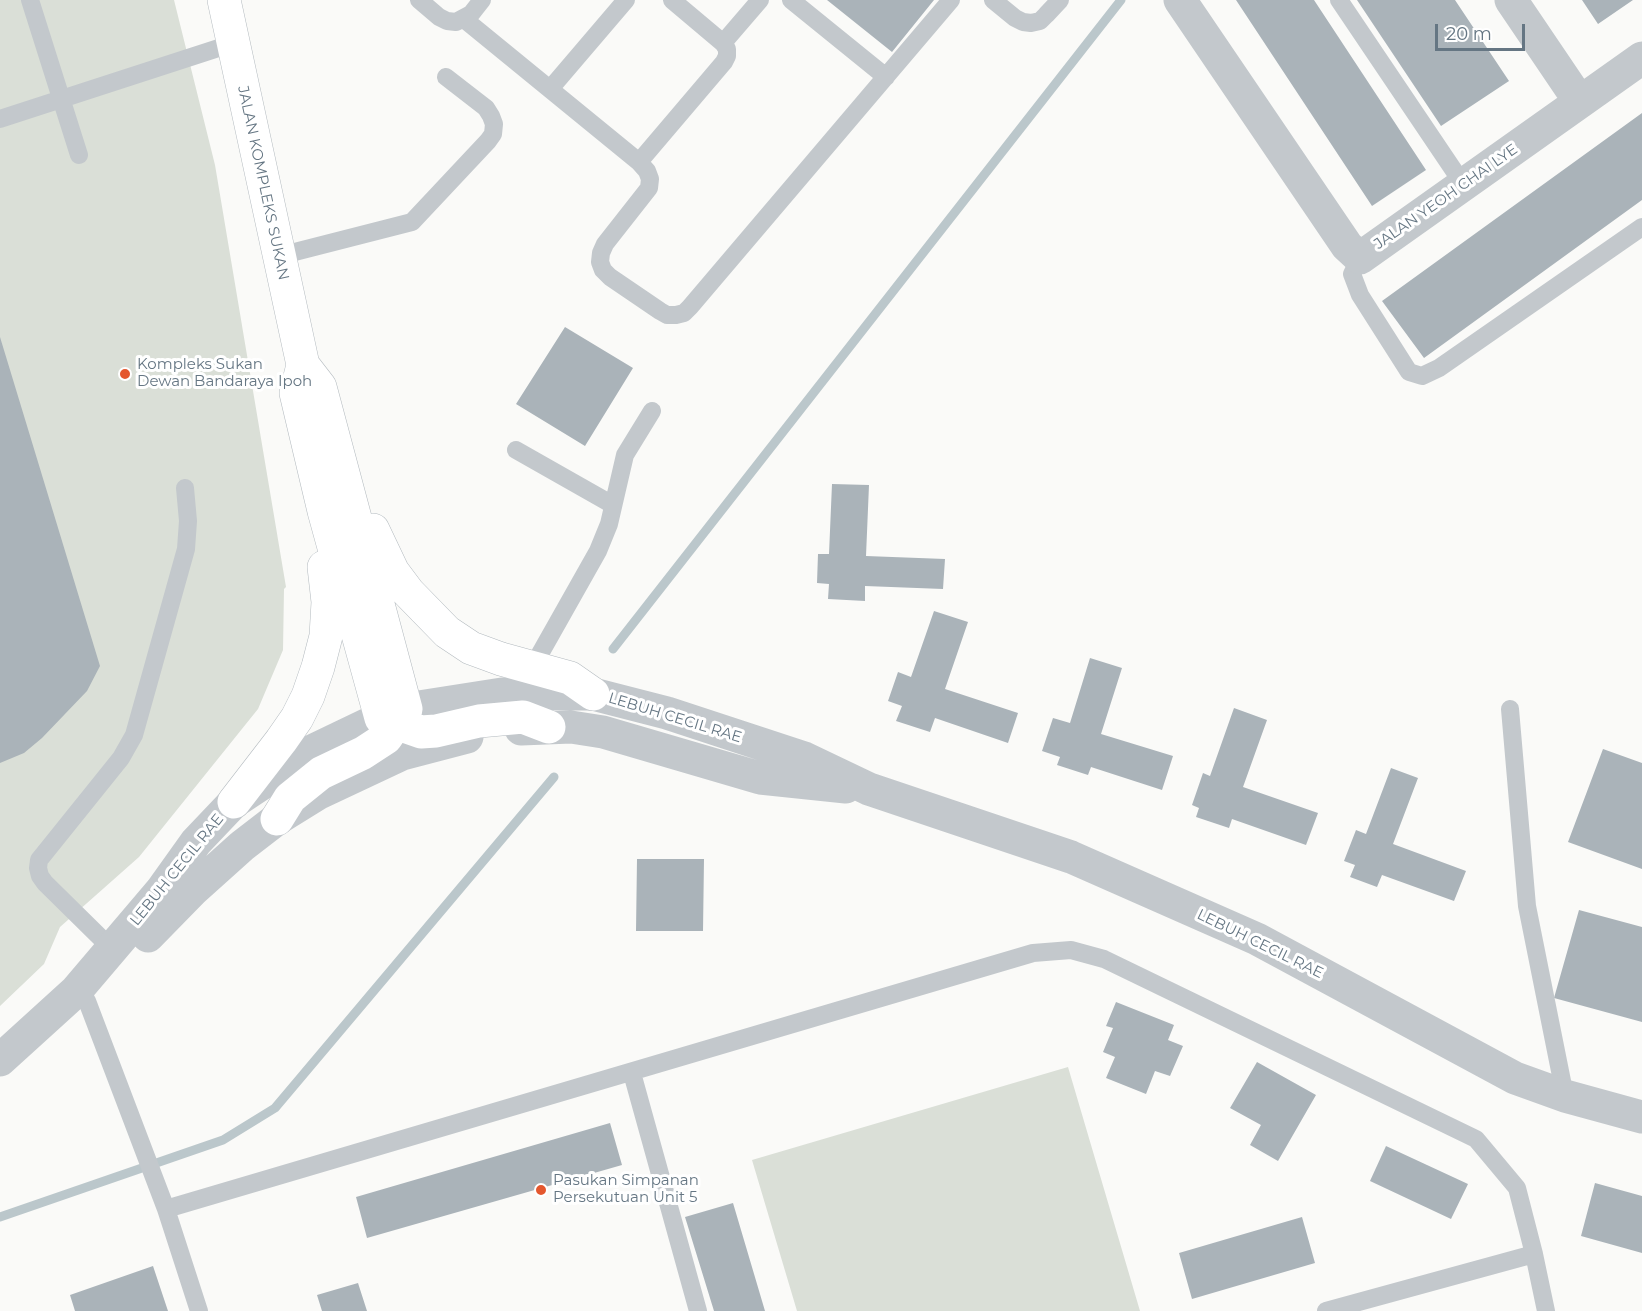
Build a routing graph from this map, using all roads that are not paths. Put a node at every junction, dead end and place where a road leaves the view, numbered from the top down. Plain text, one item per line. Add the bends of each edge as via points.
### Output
1 (30, 0) edge
2 (224, 0) edge
3 (419, 0) edge
4 (482, 0) edge
5 (626, 0) edge
6 (672, 0) edge
7 (760, 0) edge
8 (791, 0) edge
9 (951, 0) edge
10 (993, 0) edge
11 (1060, 0) edge
12 (1180, 0) edge
13 (1339, 0) edge
14 (1511, 0) edge
15 (464, 19) junction
16 (234, 43) junction
17 (723, 43) junction
18 (1642, 58) edge
19 (446, 77) dead end
20 (886, 77) junction
21 (550, 89) junction
22 (61, 100) junction
23 (1580, 102) junction
24 (0, 119) edge
25 (79, 155) dead end
26 (639, 162) junction
27 (1463, 184) junction
28 (1642, 227) edge
29 (279, 256) junction
30 (1360, 258) junction
31 (652, 411) dead end
32 (516, 450) dead end
33 (185, 488) dead end
34 (614, 505) junction
35 (337, 507) junction
36 (532, 668) junction
37 (593, 694) junction
38 (1510, 709) dead end
39 (395, 717) junction
40 (549, 727) junction
41 (869, 789) junction
42 (234, 802) junction
43 (277, 819) junction
44 (112, 949) junction
45 (87, 1001) junction
46 (0, 1060) edge
47 (632, 1073) junction
48 (0, 1084) edge
49 (1565, 1096) junction
50 (1642, 1117) edge
51 (163, 1202) junction
52 (1534, 1254) junction
53 (199, 1311) edge
54 (698, 1311) edge
55 (1326, 1311) edge
56 (1546, 1311) edge

1 - 22 lane
2 - 16 main road, JALAN KOMPLEKS SUKAN
3 - 15 lane via 447,21
4 - 15 lane
5 - 21 lane
6 - 17 lane
7 - 17 lane
8 - 20 lane
9 - 20 lane
10 - 11 lane via 1015,18 1031,23 1040,21
12 - 30 street, JALAN YEOH CHAI LYE via 1347,246
13 - 27 lane
14 - 23 street
15 - 21 lane
16 - 22 lane
16 - 29 main road, JALAN KOMPLEKS SUKAN
17 - 26 lane via 727,56 724,62
18 - 23 street, JALAN YEOH CHAI LYE
19 - 29 lane via 491,116 493,134 480,150 412,222
20 - 26 lane via 684,313 667,315 660,311 610,277 600,262 605,244 649,188 647,171
21 - 26 lane
22 - 24 lane
22 - 25 lane
23 - 27 street, JALAN YEOH CHAI LYE
27 - 30 street, JALAN YEOH CHAI LYE
28 - 30 lane via 1422,376 1409,372 1360,295 1352,274
29 - 35 main road, JALAN KOMPLEKS SUKAN via 303,365 320,387
31 - 34 lane via 625,455
32 - 34 lane
33 - 44 lane via 186,549 134,735 121,758 39,860 40,876 45,883
34 - 36 lane via 598,551
35 - 36 main road via 373,529 393,572 447,632 471,648
35 - 39 main road, JALAN KOMPLEKS SUKAN
35 - 42 main road via 320,549 328,602 326,636 308,696 297,718
36 - 37 main road via 570,678
37 - 39 street, LEBUH CECIL RAE via 502,694
37 - 41 street, LEBUH CECIL RAE via 667,713 804,758
38 - 49 lane via 1527,906
39 - 40 main road via 421,732 523,717
39 - 42 street, LEBUH CECIL RAE via 308,753
39 - 43 main road via 377,745 321,773 290,798
40 - 41 street, LEBUH CECIL RAE via 603,732 760,778
40 - 43 street, LEBUH CECIL RAE via 509,729 402,754 318,793
41 - 49 street, LEBUH CECIL RAE via 1082,861 1257,939 1515,1078
42 - 44 street, LEBUH CECIL RAE via 196,842
43 - 45 street, LEBUH CECIL RAE via 193,890
44 - 46 street, LEBUH CECIL RAE via 76,991
45 - 48 street, LEBUH CECIL RAE
45 - 51 lane
47 - 51 lane
47 - 52 lane via 1033,953 1071,950 1104,959 1476,1139 1517,1188
47 - 54 lane
49 - 50 street, LEBUH CECIL RAE
51 - 53 lane
52 - 55 lane
52 - 56 lane

